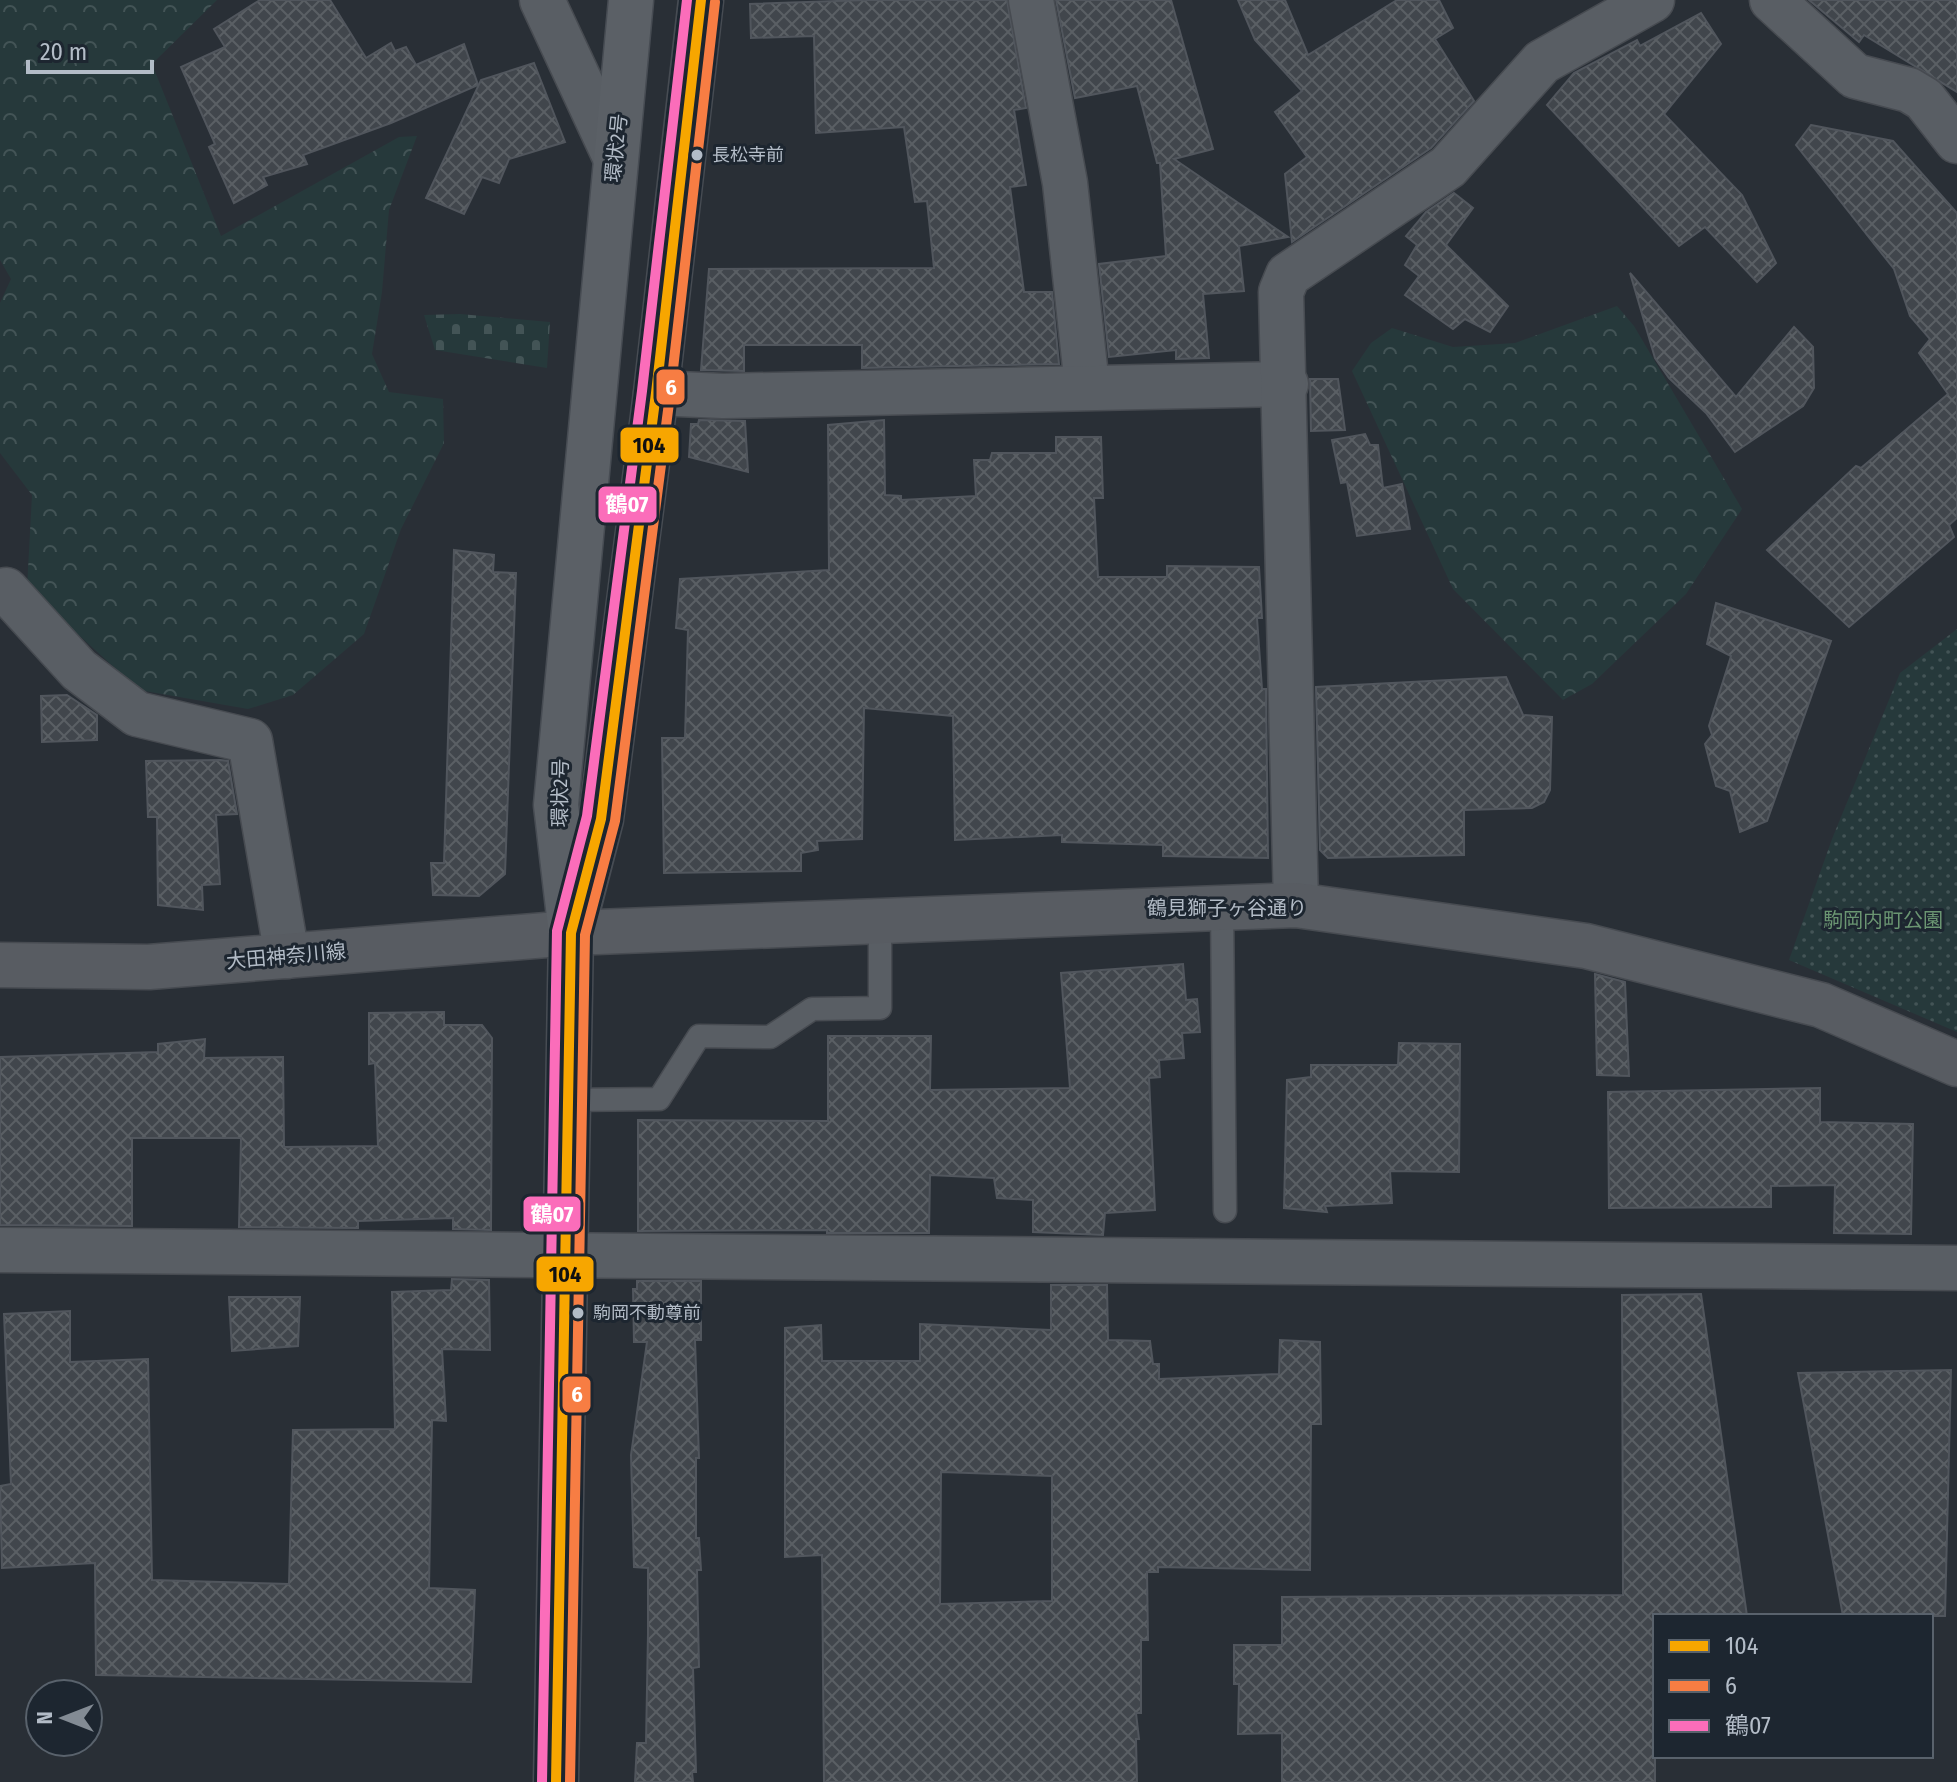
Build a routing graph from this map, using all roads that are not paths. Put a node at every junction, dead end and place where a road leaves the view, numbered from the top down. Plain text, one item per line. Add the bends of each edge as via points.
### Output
1 (542, 0) edge
2 (631, 0) edge
3 (701, 0) edge
4 (1031, 0) edge
5 (1652, 0) edge
6 (1772, 0) edge
7 (1957, 141) edge
8 (615, 157) junction
9 (1286, 384) junction
10 (1087, 386) junction
11 (656, 393) junction
12 (6, 590) dead end
13 (1296, 905) junction
14 (1222, 907) junction
15 (880, 920) junction
16 (571, 933) junction
17 (287, 956) junction
18 (0, 965) edge
19 (1957, 1064) edge
20 (567, 1100) junction
21 (1225, 1211) dead end
22 (0, 1250) edge
23 (565, 1253) junction
24 (1957, 1268) edge
25 (556, 1782) edge

1 - 8 street
2 - 8 main road, 環状2号
3 - 11 main road, 環状2号
4 - 10 street via 1065,183
5 - 9 street via 1542,62 1448,167 1288,275 1281,292
6 - 7 street via 1855,76 1924,99
8 - 16 main road, 環状2号 via 556,805
9 - 10 street
9 - 13 street
10 - 11 street via 723,396
11 - 16 main road, 環状2号 via 601,819
12 - 17 street via 79,670 137,714 250,741
13 - 14 main road, 鶴見獅子ヶ谷通り
13 - 19 main road, 鶴見獅子ヶ谷通り via 1586,946 1821,1005
14 - 15 main road, 鶴見獅子ヶ谷通り
14 - 21 lane
15 - 16 main road, 鶴見獅子ヶ谷通り
15 - 20 lane via 880,1008 812,1009 770,1037 699,1036 659,1099
16 - 17 main road, 大田神奈川線
16 - 20 main road
17 - 18 main road, 大田神奈川線 via 149,967
20 - 23 main road
22 - 23 street
23 - 24 street
23 - 25 main road

